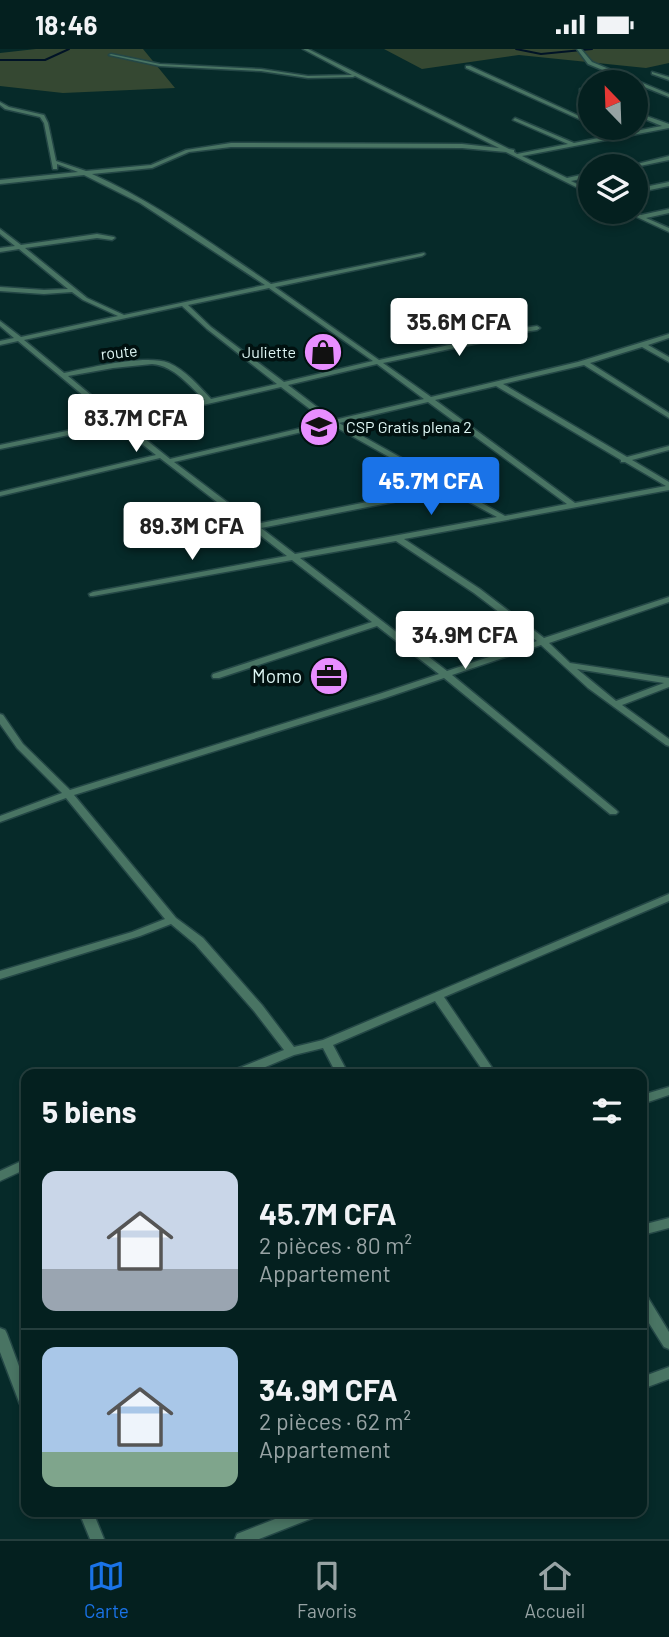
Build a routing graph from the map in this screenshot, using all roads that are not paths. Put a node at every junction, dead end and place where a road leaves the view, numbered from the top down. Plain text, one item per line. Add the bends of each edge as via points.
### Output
1 (305, 49) edge
2 (579, 49) edge
3 (111, 55) dead end
4 (468, 67) dead end
5 (654, 73) dead end
6 (357, 76) junction
7 (669, 79) edge
8 (669, 96) edge
9 (0, 103) edge
10 (578, 117) edge
11 (648, 118) edge
12 (516, 119) dead end
13 (668, 126) edge
14 (648, 130) edge
15 (594, 140) edge
16 (574, 144) junction
17 (515, 153) junction
18 (669, 158) edge
19 (55, 162) junction
20 (648, 163) edge
21 (84, 173) junction
22 (49, 176) junction
23 (578, 178) edge
24 (566, 180) junction
25 (0, 182) edge
26 (669, 184) edge
27 (578, 186) edge
28 (648, 188) edge
29 (669, 211) edge
30 (648, 216) edge
31 (648, 220) edge
32 (669, 230) edge
33 (0, 231) edge
34 (112, 238) dead end
35 (21, 247) junction
36 (0, 250) edge
37 (422, 254) dead end
38 (272, 286) junction
39 (0, 289) edge
40 (74, 290) junction
41 (184, 305) junction
42 (124, 317) junction
43 (0, 323) edge
44 (537, 328) dead end
45 (669, 336) edge
46 (20, 339) junction
47 (0, 343) edge
48 (643, 345) junction
49 (669, 360) edge
50 (376, 362) junction
51 (585, 363) junction
52 (64, 375) junction
53 (496, 383) junction
54 (280, 384) junction
55 (208, 398) dead end
56 (428, 400) junction
57 (669, 416) edge
58 (121, 422) junction
59 (332, 422) junction
60 (0, 447) edge
61 (669, 448) edge
62 (165, 458) junction
63 (624, 460) junction
64 (669, 486) edge
65 (450, 488) junction
66 (0, 494) edge
67 (573, 505) junction
68 (505, 519) junction
69 (255, 527) junction
70 (397, 538) junction
71 (295, 558) junction
72 (93, 594) dead end
73 (669, 599) edge
74 (378, 623) junction
75 (542, 641) junction
76 (567, 664) junction
77 (445, 674) junction
78 (216, 676) dead end
79 (669, 683) edge
80 (618, 703) junction
81 (0, 717) edge
82 (669, 743) edge
83 (68, 794) junction
84 (613, 812) dead end
85 (0, 819) edge
86 (669, 897) edge
87 (172, 920) junction
88 (0, 975) edge
89 (437, 995) junction
90 (326, 1042) junction
91 (291, 1052) junction
92 (248, 1069) edge
93 (341, 1069) edge
94 (488, 1069) edge
95 (669, 1091) edge
96 (647, 1098) edge
97 (21, 1166) edge
98 (0, 1176) edge
99 (669, 1223) edge
100 (647, 1229) edge
101 (647, 1308) edge
102 (0, 1334) edge
103 (669, 1343) edge
104 (669, 1373) edge
105 (647, 1381) edge
106 (21, 1389) edge
107 (88, 1517) edge
108 (297, 1517) edge
109 (97, 1539) edge
110 (242, 1539) edge

1 - 6 street
2 - 8 street via 590,63
3 - 6 street via 160,65
4 - 10 street
5 - 7 street
6 - 17 street
9 - 19 street via 42,116
11 - 13 street
12 - 16 street
13 - 14 street
15 - 16 street
16 - 17 street
17 - 21 street via 462,146 231,145 188,151 155,165
17 - 24 street
18 - 20 street
19 - 21 street
19 - 22 street via 55,172
21 - 22 street
21 - 38 street via 165,216
22 - 25 street
23 - 24 street
24 - 27 street
26 - 28 street
29 - 30 street
31 - 32 street
33 - 35 street
34 - 35 street
35 - 36 street
35 - 40 street
37 - 38 street
38 - 41 street
38 - 50 street
39 - 40 street
40 - 42 street
41 - 42 street
41 - 54 street
42 - 46 street
43 - 46 street
44 - 50 street
45 - 48 street
46 - 47 street
46 - 52 street
48 - 49 street
48 - 51 street
50 - 54 street
50 - 56 street
51 - 53 street
51 - 57 street
52 - 55 street, route via 159,362
52 - 58 street
53 - 56 street
53 - 63 street
54 - 58 street
54 - 59 street
56 - 59 street
56 - 67 street
58 - 60 street
58 - 62 street
59 - 62 street
59 - 65 street
61 - 63 street
62 - 66 street
62 - 69 street
63 - 64 street
64 - 67 street
65 - 68 street
65 - 69 street
67 - 68 street
68 - 70 street
69 - 71 street
70 - 71 street
70 - 75 street
71 - 72 street
71 - 74 street
73 - 75 street
74 - 77 street
74 - 78 street
75 - 76 street
75 - 77 street
76 - 79 street
76 - 80 street via 588,685
77 - 83 street
77 - 84 street
79 - 80 street
80 - 82 street
81 - 83 street via 20,746
83 - 85 street
83 - 87 street
86 - 89 street
87 - 88 street
87 - 91 street via 199,941
89 - 90 street
89 - 94 street
90 - 91 street
90 - 93 street
91 - 92 street
95 - 96 street
97 - 98 street
99 - 100 street
101 - 103 street
102 - 106 street
104 - 105 street
107 - 109 street
108 - 110 street

